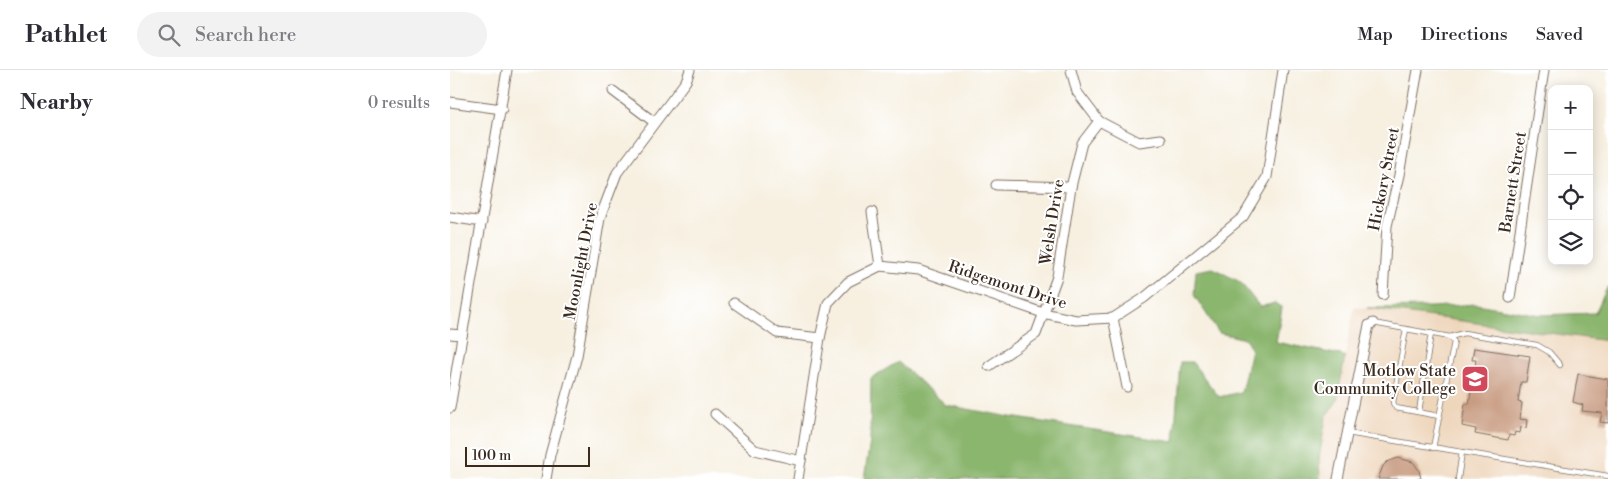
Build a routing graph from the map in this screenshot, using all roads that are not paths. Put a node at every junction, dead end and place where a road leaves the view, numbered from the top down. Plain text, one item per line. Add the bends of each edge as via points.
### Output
1 (507, 70) edge
2 (690, 70) edge
3 (1071, 70) edge
4 (1282, 70) edge
5 (1418, 70) edge
6 (1544, 70) edge
7 (613, 91) dead end
8 (450, 102) edge
9 (502, 109) junction
10 (1098, 121) junction
11 (654, 122) junction
12 (1161, 139) dead end
13 (996, 185) dead end
14 (1070, 187) junction
15 (872, 212) dead end
16 (450, 217) edge
17 (482, 222) junction
18 (880, 266) junction
19 (1383, 295) dead end
20 (1510, 298) dead end
21 (734, 303) dead end
22 (1043, 313) junction
23 (1113, 318) junction
24 (1373, 323) joint
25 (1406, 329) junction
26 (1431, 333) junction
27 (450, 334) edge
28 (462, 336) junction
29 (1450, 337) junction
30 (820, 338) junction
31 (1560, 365) dead end
32 (989, 366) dead end
33 (1127, 387) dead end
34 (450, 408) edge
35 (1419, 412) junction
36 (715, 414) dead end
37 (1439, 416) junction
38 (1348, 433) junction
39 (1433, 448) junction
40 (1462, 452) junction
41 (801, 461) junction
42 (1608, 476) edge
43 (546, 479) edge
44 (798, 479) edge
45 (1338, 479) edge
46 (1458, 479) edge

1 - 9 street
2 - 11 street, Moonlight Drive via 686,81
3 - 10 street via 1077,92
4 - 23 street, Ridgemont Drive via 1267,177 1243,217 1144,298
5 - 19 street, Hickory Street via 1387,226
6 - 20 street, Barnett Street
7 - 11 street
8 - 9 street
9 - 17 street
10 - 12 street via 1139,142
10 - 14 street, Welsh Drive via 1082,143
11 - 43 street, Moonlight Drive via 617,174 600,218 577,356
13 - 14 street
14 - 22 street, Welsh Drive via 1057,277
15 - 18 street
16 - 17 street
17 - 28 street
18 - 22 street, Ridgemont Drive via 918,270
18 - 30 street via 848,282 828,303
21 - 30 street via 777,333
22 - 23 street, Ridgemont Drive via 1076,320
22 - 32 street, Welsh Drive via 1036,334
23 - 33 street
24 - 25 lane
24 - 38 street via 1369,325
25 - 26 lane
25 - 35 lane via 1393,403 1396,408
26 - 29 lane
26 - 35 lane
27 - 28 street
28 - 34 street
29 - 31 lane via 1464,333 1537,345 1549,352
29 - 37 lane via 1454,342
30 - 41 street
35 - 37 lane
36 - 41 street via 755,450
37 - 39 lane
38 - 39 lane
38 - 45 street
39 - 40 lane
40 - 42 lane
40 - 46 lane
41 - 44 street

